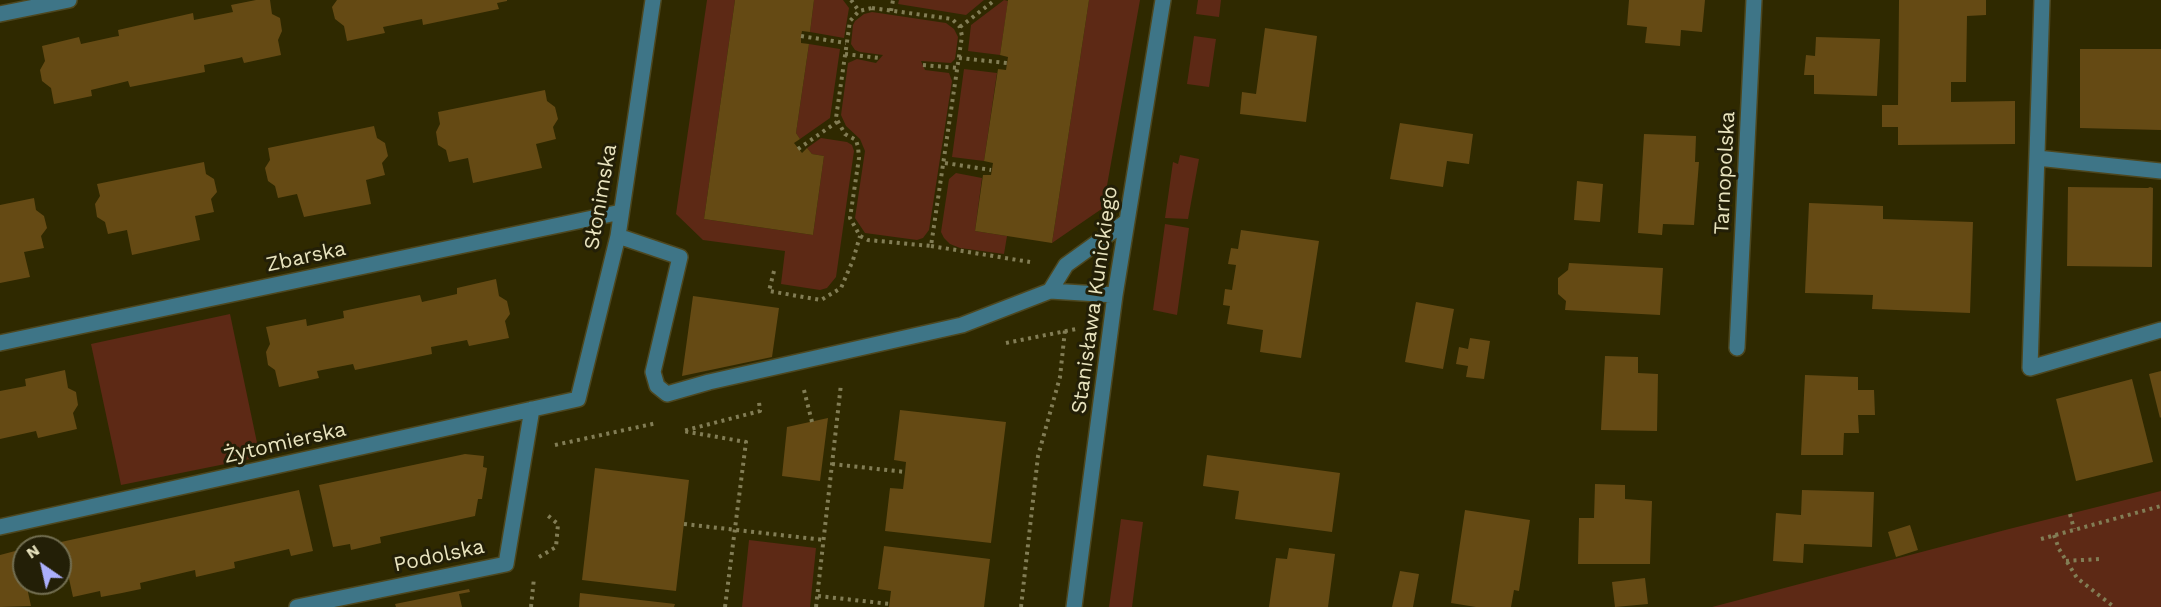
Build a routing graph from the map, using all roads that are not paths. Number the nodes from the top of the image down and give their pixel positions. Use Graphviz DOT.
graph roads {
  1 [pos="69,0"];
  2 [pos="653,0"];
  3 [pos="1163,0"];
  4 [pos="1754,0"];
  5 [pos="2042,0"];
  6 [pos="0,15"];
  7 [pos="2037,158"];
  8 [pos="2161,171"];
  9 [pos="621,212"];
  10 [pos="1127,221"];
  11 [pos="618,236"];
  12 [pos="1050,291"];
  13 [pos="1115,295"];
  14 [pos="2161,330"];
  15 [pos="0,343"];
  16 [pos="1737,348"];
  17 [pos="578,399"];
  18 [pos="532,409"];
  19 [pos="0,528"];
  20 [pos="297,607"];
  21 [pos="1074,607"];
  1 -- 6 [label="street"];
  2 -- 9 [label="street, Słonimska"];
  3 -- 10 [label="street, Stanisława Kunickiego"];
  4 -- 16 [label="street, Tarnopolska"];
  5 -- 7 [label="street"];
  7 -- 8 [label="street"];
  7 -- 14 [label="street"];
  9 -- 11 [label="street, Słonimska"];
  9 -- 15 [label="street, Zbarska"];
  10 -- 12 [label="street"];
  10 -- 13 [label="street, Stanisława Kunickiego"];
  11 -- 12 [label="street"];
  11 -- 17 [label="street, Słonimska"];
  12 -- 13 [label="street"];
  13 -- 21 [label="street, Stanisława Kunickiego"];
  17 -- 18 [label="street, Żytomierska"];
  18 -- 19 [label="street, Żytomierska"];
  18 -- 20 [label="street, Podolska"];
}
